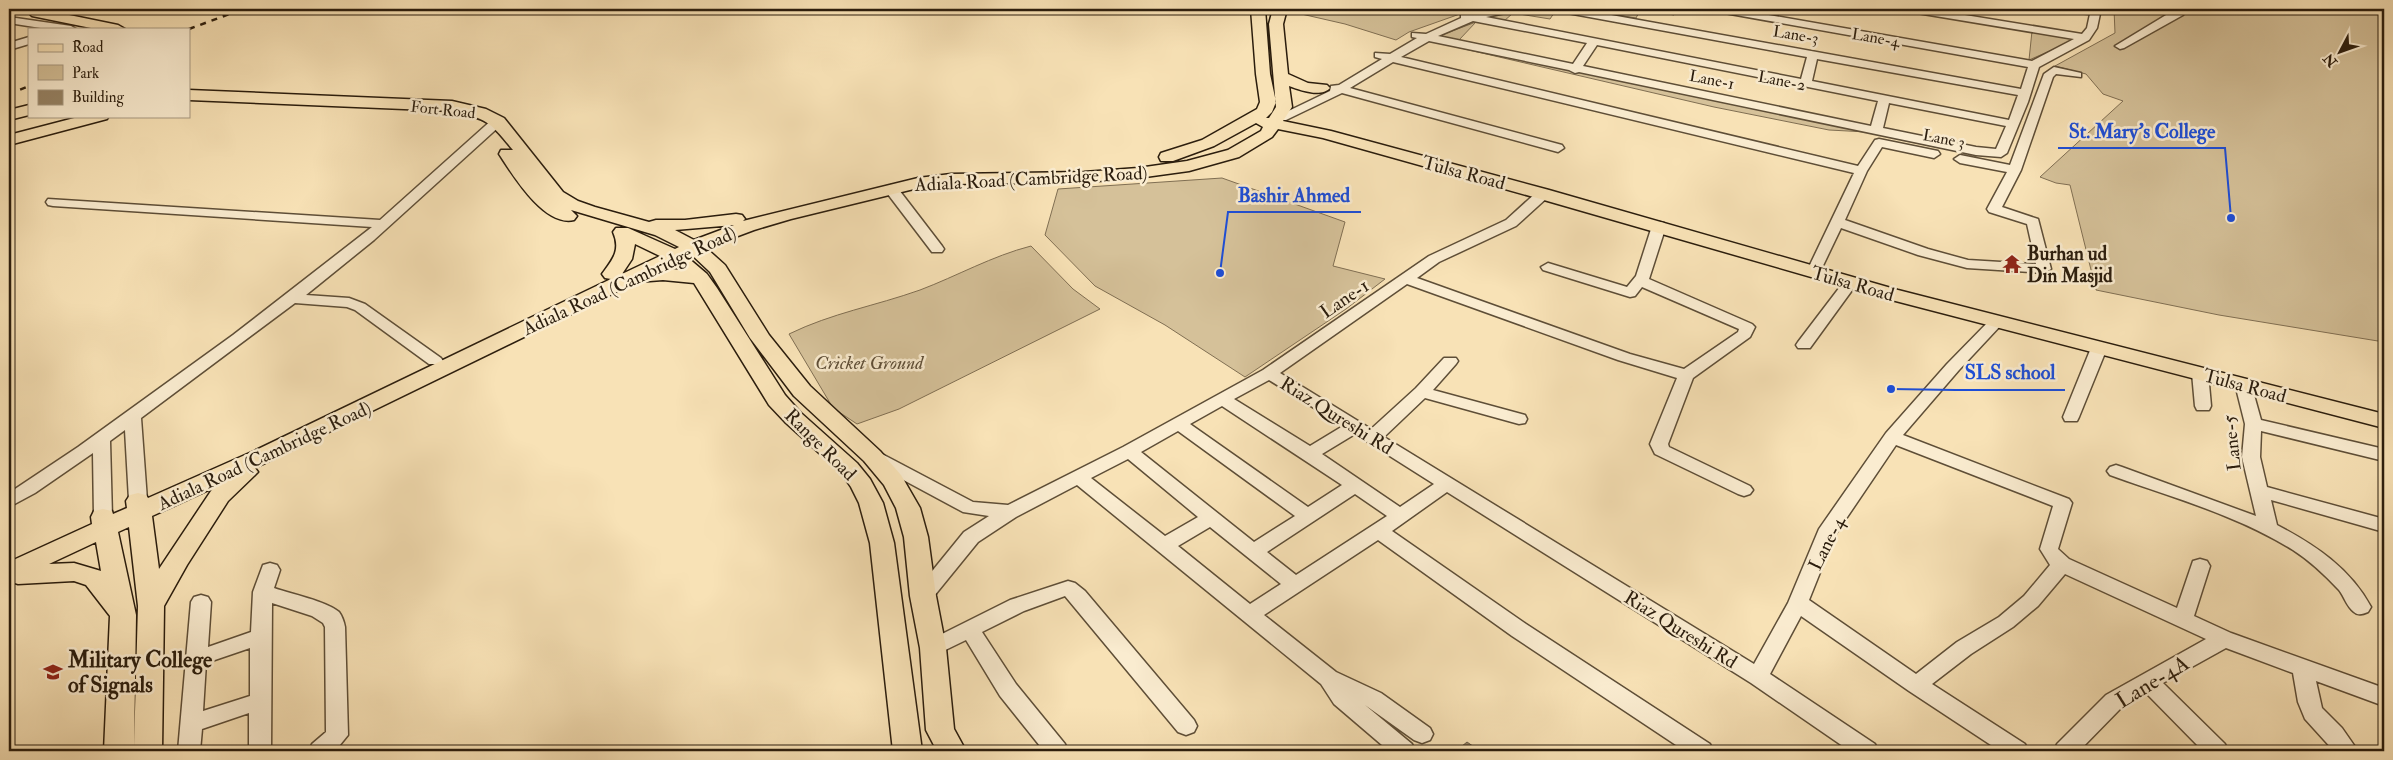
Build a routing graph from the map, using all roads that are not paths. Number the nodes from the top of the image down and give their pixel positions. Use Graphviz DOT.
graph roads {
  1 [pos="32,9"];
  2 [pos="1258,9"];
  3 [pos="1280,9"];
  4 [pos="1488,9"];
  5 [pos="1511,9"];
  6 [pos="1562,9"];
  7 [pos="1719,9"];
  8 [pos="1911,9"];
  9 [pos="2066,9"];
  10 [pos="2181,9"];
  11 [pos="2091,10"];
  12 [pos="1469,17"];
  13 [pos="9,20"];
  14 [pos="63,28"];
  15 [pos="113,28"];
  16 [pos="1421,36"];
  17 [pos="2085,38"];
  18 [pos="28,40"];
  19 [pos="1593,43"];
  20 [pos="2120,46"];
  21 [pos="9,48"];
  22 [pos="1813,54"];
  23 [pos="1385,56"];
  24 [pos="2034,65"];
  25 [pos="1575,70"];
  26 [pos="2077,75"];
  27 [pos="1280,76"];
  28 [pos="190,82"];
  29 [pos="1805,84"];
  30 [pos="1325,87"];
  31 [pos="1341,89"];
  32 [pos="2025,93"];
  33 [pos="219,97"];
  34 [pos="1884,100"];
  35 [pos="190,104"];
  36 [pos="28,110"];
  37 [pos="9,115"];
  38 [pos="1272,116"];
  39 [pos="94,118"];
  40 [pos="107,118"];
  41 [pos="2012,124"];
  42 [pos="493,125"];
  43 [pos="65,126"];
  44 [pos="1876,130"];
  45 [pos="1325,134"];
  46 [pos="1260,139"];
  47 [pos="9,140"];
  48 [pos="1558,148"];
  49 [pos="2015,170"];
  50 [pos="1861,171"];
  51 [pos="892,189"];
  52 [pos="1543,194"];
  53 [pos="53,202"];
  54 [pos="1837,222"];
  55 [pos="382,224"];
  56 [pos="735,224"];
  57 [pos="1659,226"];
  58 [pos="629,228"];
  59 [pos="678,248"];
  60 [pos="937,249"];
  61 [pos="1548,267"];
  62 [pos="1814,271"];
  63 [pos="709,273"];
  64 [pos="616,278"];
  65 [pos="1408,279"];
  66 [pos="1640,281"];
  67 [pos="1851,282"];
  68 [pos="292,298"];
  69 [pos="1998,321"];
  70 [pos="1804,345"];
  71 [pos="2099,348"];
  72 [pos="435,361"];
  73 [pos="1450,361"];
  74 [pos="1269,373"];
  75 [pos="2200,373"];
  76 [pos="1686,375"];
  77 [pos="2243,384"];
  78 [pos="1422,392"];
  79 [pos="1222,399"];
  80 [pos="2203,406"];
  81 [pos="132,415"];
  82 [pos="2071,416"];
  83 [pos="1519,418"];
  84 [pos="2384,421"];
  85 [pos="1179,424"];
  86 [pos="2253,424"];
  87 [pos="1354,427"];
  88 [pos="1373,437"];
  89 [pos="1892,437"];
  90 [pos="101,440"];
  91 [pos="1129,451"];
  92 [pos="1310,454"];
  93 [pos="2384,455"];
  94 [pos="262,456"];
  95 [pos="872,456"];
  96 [pos="2116,470"];
  97 [pos="1079,477"];
  98 [pos="1446,484"];
  99 [pos="1355,485"];
  100 [pos="1744,490"];
  101 [pos="2259,491"];
  102 [pos="9,501"];
  103 [pos="140,507"];
  104 [pos="1010,512"];
  105 [pos="1308,516"];
  106 [pos="1400,516"];
  107 [pos="1212,517"];
  108 [pos="104,523"];
  109 [pos="2384,525"];
  110 [pos="2268,527"];
  111 [pos="1378,531"];
  112 [pos="1163,546"];
  113 [pos="1254,551"];
  114 [pos="9,558"];
  115 [pos="2062,564"];
  116 [pos="2200,566"];
  117 [pos="270,570"];
  118 [pos="9,574"];
  119 [pos="1296,584"];
  120 [pos="263,592"];
  121 [pos="922,596"];
  122 [pos="201,602"];
  123 [pos="1798,603"];
  124 [pos="151,606"];
  125 [pos="2361,607"];
  126 [pos="1250,614"];
  127 [pos="123,615"];
  128 [pos="2184,620"];
  129 [pos="970,630"];
  130 [pos="260,637"];
  131 [pos="2224,639"];
  132 [pos="933,648"];
  133 [pos="198,658"];
  134 [pos="2302,669"];
  135 [pos="1758,677"];
  136 [pos="1329,678"];
  137 [pos="2148,682"];
  138 [pos="1916,685"];
  139 [pos="2384,697"];
  140 [pos="260,701"];
  141 [pos="192,723"];
  142 [pos="1186,726"];
  143 [pos="1422,734"];
  144 [pos="120,751"];
  145 [pos="148,751"];
  146 [pos="189,751"];
  147 [pos="260,751"];
  148 [pos="320,751"];
  149 [pos="908,751"];
  150 [pos="952,751"];
  151 [pos="1056,751"];
  152 [pos="1404,751"];
  153 [pos="1702,751"];
  154 [pos="1867,751"];
  155 [pos="2017,751"];
  156 [pos="2065,751"];
  157 [pos="2218,751"];
  158 [pos="2347,751"];
  1 -- 15 [label="main road"];
  2 -- 38 [label="main road"];
  3 -- 27 [label="main road"];
  4 -- 12 [label="street"];
  5 -- 12 [label="street"];
  6 -- 22 [label="street, Lane-3"];
  7 -- 24 [label="street, Lane-4"];
  8 -- 17 [label="street"];
  9 -- 11 [label="street"];
  10 -- 20 [label="street"];
  11 -- 17 [label="street"];
  12 -- 16 [label="street"];
  12 -- 19 [label="street, Lane-2"];
  13 -- 14 [label="street"];
  16 -- 23 [label="street"];
  16 -- 25 [label="street, Lane-1"];
  17 -- 24 [label="street"];
  18 -- 21 [label="street"];
  19 -- 25 [label="street"];
  19 -- 29 [label="street, Lane-2"];
  22 -- 29 [label="street"];
  22 -- 32 [label="street, Lane-3"];
  23 -- 30 [label="street"];
  23 -- 31 [label="street"];
  23 -- 50 [label="street"];
  24 -- 32 [label="street"];
  25 -- 44 [label="street, Lane-1"];
  26 -- 49 [label="street"];
  27 -- 30 [label="main road"];
  27 -- 38 [label="main road"];
  28 -- 33 [label="main road"];
  29 -- 34 [label="street, Lane-2"];
  30 -- 31 [label="street"];
  30 -- 38 [label="street"];
  31 -- 38 [label="street"];
  31 -- 48 [label="street"];
  32 -- 41 [label="street"];
  33 -- 35 [label="main road, Fort Road"];
  33 -- 42 [label="main road, Fort Road"];
  34 -- 41 [label="street, Lane-2"];
  34 -- 44 [label="street"];
  35 -- 42 [label="main road, Fort Road"];
  36 -- 37 [label="main road"];
  38 -- 45 [label="main road, Tulsa Road"];
  38 -- 46 [label="main road, Adiala Road (Cambridge Road)"];
  38 -- 56 [label="main road, Adiala Road (Cambridge Road)"];
  39 -- 43 [label="main road"];
  40 -- 43 [label="main road"];
  41 -- 44 [label="street, Lane-1"];
  42 -- 55 [label="street"];
  42 -- 58 [label="main road, Fort Road"];
  43 -- 47 [label="main road"];
  45 -- 46 [label="main road, Tulsa Road"];
  45 -- 52 [label="main road, Tulsa Road"];
  46 -- 51 [label="main road, Adiala Road (Cambridge Road)"];
  49 -- 50 [label="street, Lane 3"];
  49 -- 54 [label="street"];
  50 -- 54 [label="street, Lane 3"];
  51 -- 56 [label="main road, Adiala Road (Cambridge Road)"];
  51 -- 60 [label="street"];
  52 -- 57 [label="main road, Tulsa Road"];
  52 -- 65 [label="street, Lane-1"];
  53 -- 55 [label="street"];
  54 -- 62 [label="street, Lane 3"];
  55 -- 68 [label="street"];
  56 -- 58 [label="main road"];
  56 -- 59 [label="main road, Adiala Road (Cambridge Road)"];
  56 -- 63 [label="main road"];
  57 -- 62 [label="main road, Tulsa Road"];
  57 -- 66 [label="street"];
  58 -- 59 [label="main road, Fort Road"];
  58 -- 64 [label="main road"];
  59 -- 63 [label="main road, Range Road"];
  59 -- 64 [label="main road, Adiala Road (Cambridge Road)"];
  61 -- 66 [label="street"];
  62 -- 67 [label="main road, Tulsa Road"];
  63 -- 64 [label="main road"];
  63 -- 95 [label="main road"];
  63 -- 149 [label="main road, Range Road"];
  64 -- 72 [label="main road, Adiala Road (Cambridge Road)"];
  64 -- 94 [label="main road, Adiala Road (Cambridge Road)"];
  65 -- 74 [label="street, Lane-1"];
  65 -- 76 [label="street"];
  66 -- 76 [label="street"];
  67 -- 69 [label="main road, Tulsa Road"];
  67 -- 70 [label="street"];
  68 -- 72 [label="street"];
  68 -- 81 [label="street"];
  69 -- 71 [label="main road, Tulsa Road"];
  69 -- 89 [label="street, Lane-4"];
  71 -- 75 [label="main road, Tulsa Road"];
  71 -- 82 [label="street"];
  72 -- 103 [label="main road, Adiala Road (Cambridge Road)"];
  73 -- 78 [label="street"];
  74 -- 79 [label="street, Riaz Qureshi Rd"];
  74 -- 87 [label="street, Riaz Qureshi Rd"];
  75 -- 77 [label="main road, Tulsa Road"];
  75 -- 80 [label="street"];
  76 -- 100 [label="street"];
  77 -- 84 [label="main road, Tulsa Road"];
  77 -- 86 [label="street, Lane-5"];
  78 -- 83 [label="street"];
  78 -- 88 [label="street"];
  79 -- 85 [label="street, Riaz Qureshi Rd"];
  79 -- 92 [label="street"];
  81 -- 90 [label="street"];
  81 -- 103 [label="street"];
  85 -- 91 [label="street, Riaz Qureshi Rd"];
  85 -- 105 [label="street"];
  86 -- 93 [label="street"];
  86 -- 101 [label="street, Lane-5"];
  87 -- 88 [label="street, Riaz Qureshi Rd"];
  87 -- 92 [label="street"];
  88 -- 98 [label="street, Riaz Qureshi Rd"];
  89 -- 115 [label="street"];
  89 -- 123 [label="street, Lane-4"];
  90 -- 102 [label="street"];
  90 -- 108 [label="street"];
  91 -- 97 [label="street, Riaz Qureshi Rd"];
  91 -- 107 [label="street"];
  92 -- 99 [label="street"];
  94 -- 103 [label="main road, Adiala Road (Cambridge Road)"];
  94 -- 124 [label="main road"];
  95 -- 104 [label="street"];
  95 -- 121 [label="main road"];
  96 -- 110 [label="street"];
  97 -- 104 [label="street, Riaz Qureshi Rd"];
  97 -- 112 [label="street"];
  98 -- 106 [label="street"];
  98 -- 135 [label="street, Riaz Qureshi Rd"];
  99 -- 105 [label="street"];
  99 -- 106 [label="street"];
  101 -- 109 [label="street"];
  101 -- 110 [label="street, Lane-5"];
  103 -- 108 [label="main road, Adiala Road (Cambridge Road)"];
  103 -- 124 [label="main road"];
  104 -- 121 [label="street, Riaz Qureshi Rd"];
  105 -- 113 [label="street"];
  106 -- 111 [label="street"];
  107 -- 112 [label="street"];
  107 -- 113 [label="street"];
  108 -- 114 [label="main road, Adiala Road (Cambridge Road)"];
  108 -- 118 [label="main road, Adiala Road (Cambridge Road)"];
  108 -- 127 [label="main road"];
  110 -- 125 [label="street"];
  111 -- 119 [label="street"];
  111 -- 153 [label="street"];
  112 -- 126 [label="street"];
  113 -- 119 [label="street"];
  115 -- 128 [label="street"];
  115 -- 138 [label="street"];
  116 -- 128 [label="street"];
  117 -- 120 [label="street"];
  118 -- 127 [label="main road"];
  119 -- 126 [label="street"];
  120 -- 130 [label="street"];
  120 -- 148 [label="street"];
  121 -- 132 [label="main road"];
  122 -- 133 [label="street"];
  123 -- 135 [label="street, Lane-4"];
  123 -- 138 [label="street"];
  124 -- 145 [label="main road"];
  126 -- 136 [label="street"];
  127 -- 144 [label="main road"];
  128 -- 131 [label="street"];
  129 -- 132 [label="street"];
  129 -- 142 [label="street"];
  129 -- 151 [label="street"];
  130 -- 133 [label="street"];
  130 -- 140 [label="street"];
  131 -- 134 [label="street"];
  131 -- 137 [label="street, Lane-4A"];
  132 -- 150 [label="main road"];
  133 -- 141 [label="street"];
  134 -- 139 [label="street"];
  134 -- 158 [label="street"];
  135 -- 154 [label="street"];
  136 -- 143 [label="street"];
  136 -- 152 [label="street"];
  137 -- 156 [label="street, Lane-4A"];
  137 -- 157 [label="street"];
  138 -- 155 [label="street"];
  140 -- 141 [label="street"];
  140 -- 147 [label="street"];
  141 -- 146 [label="street"];
}
